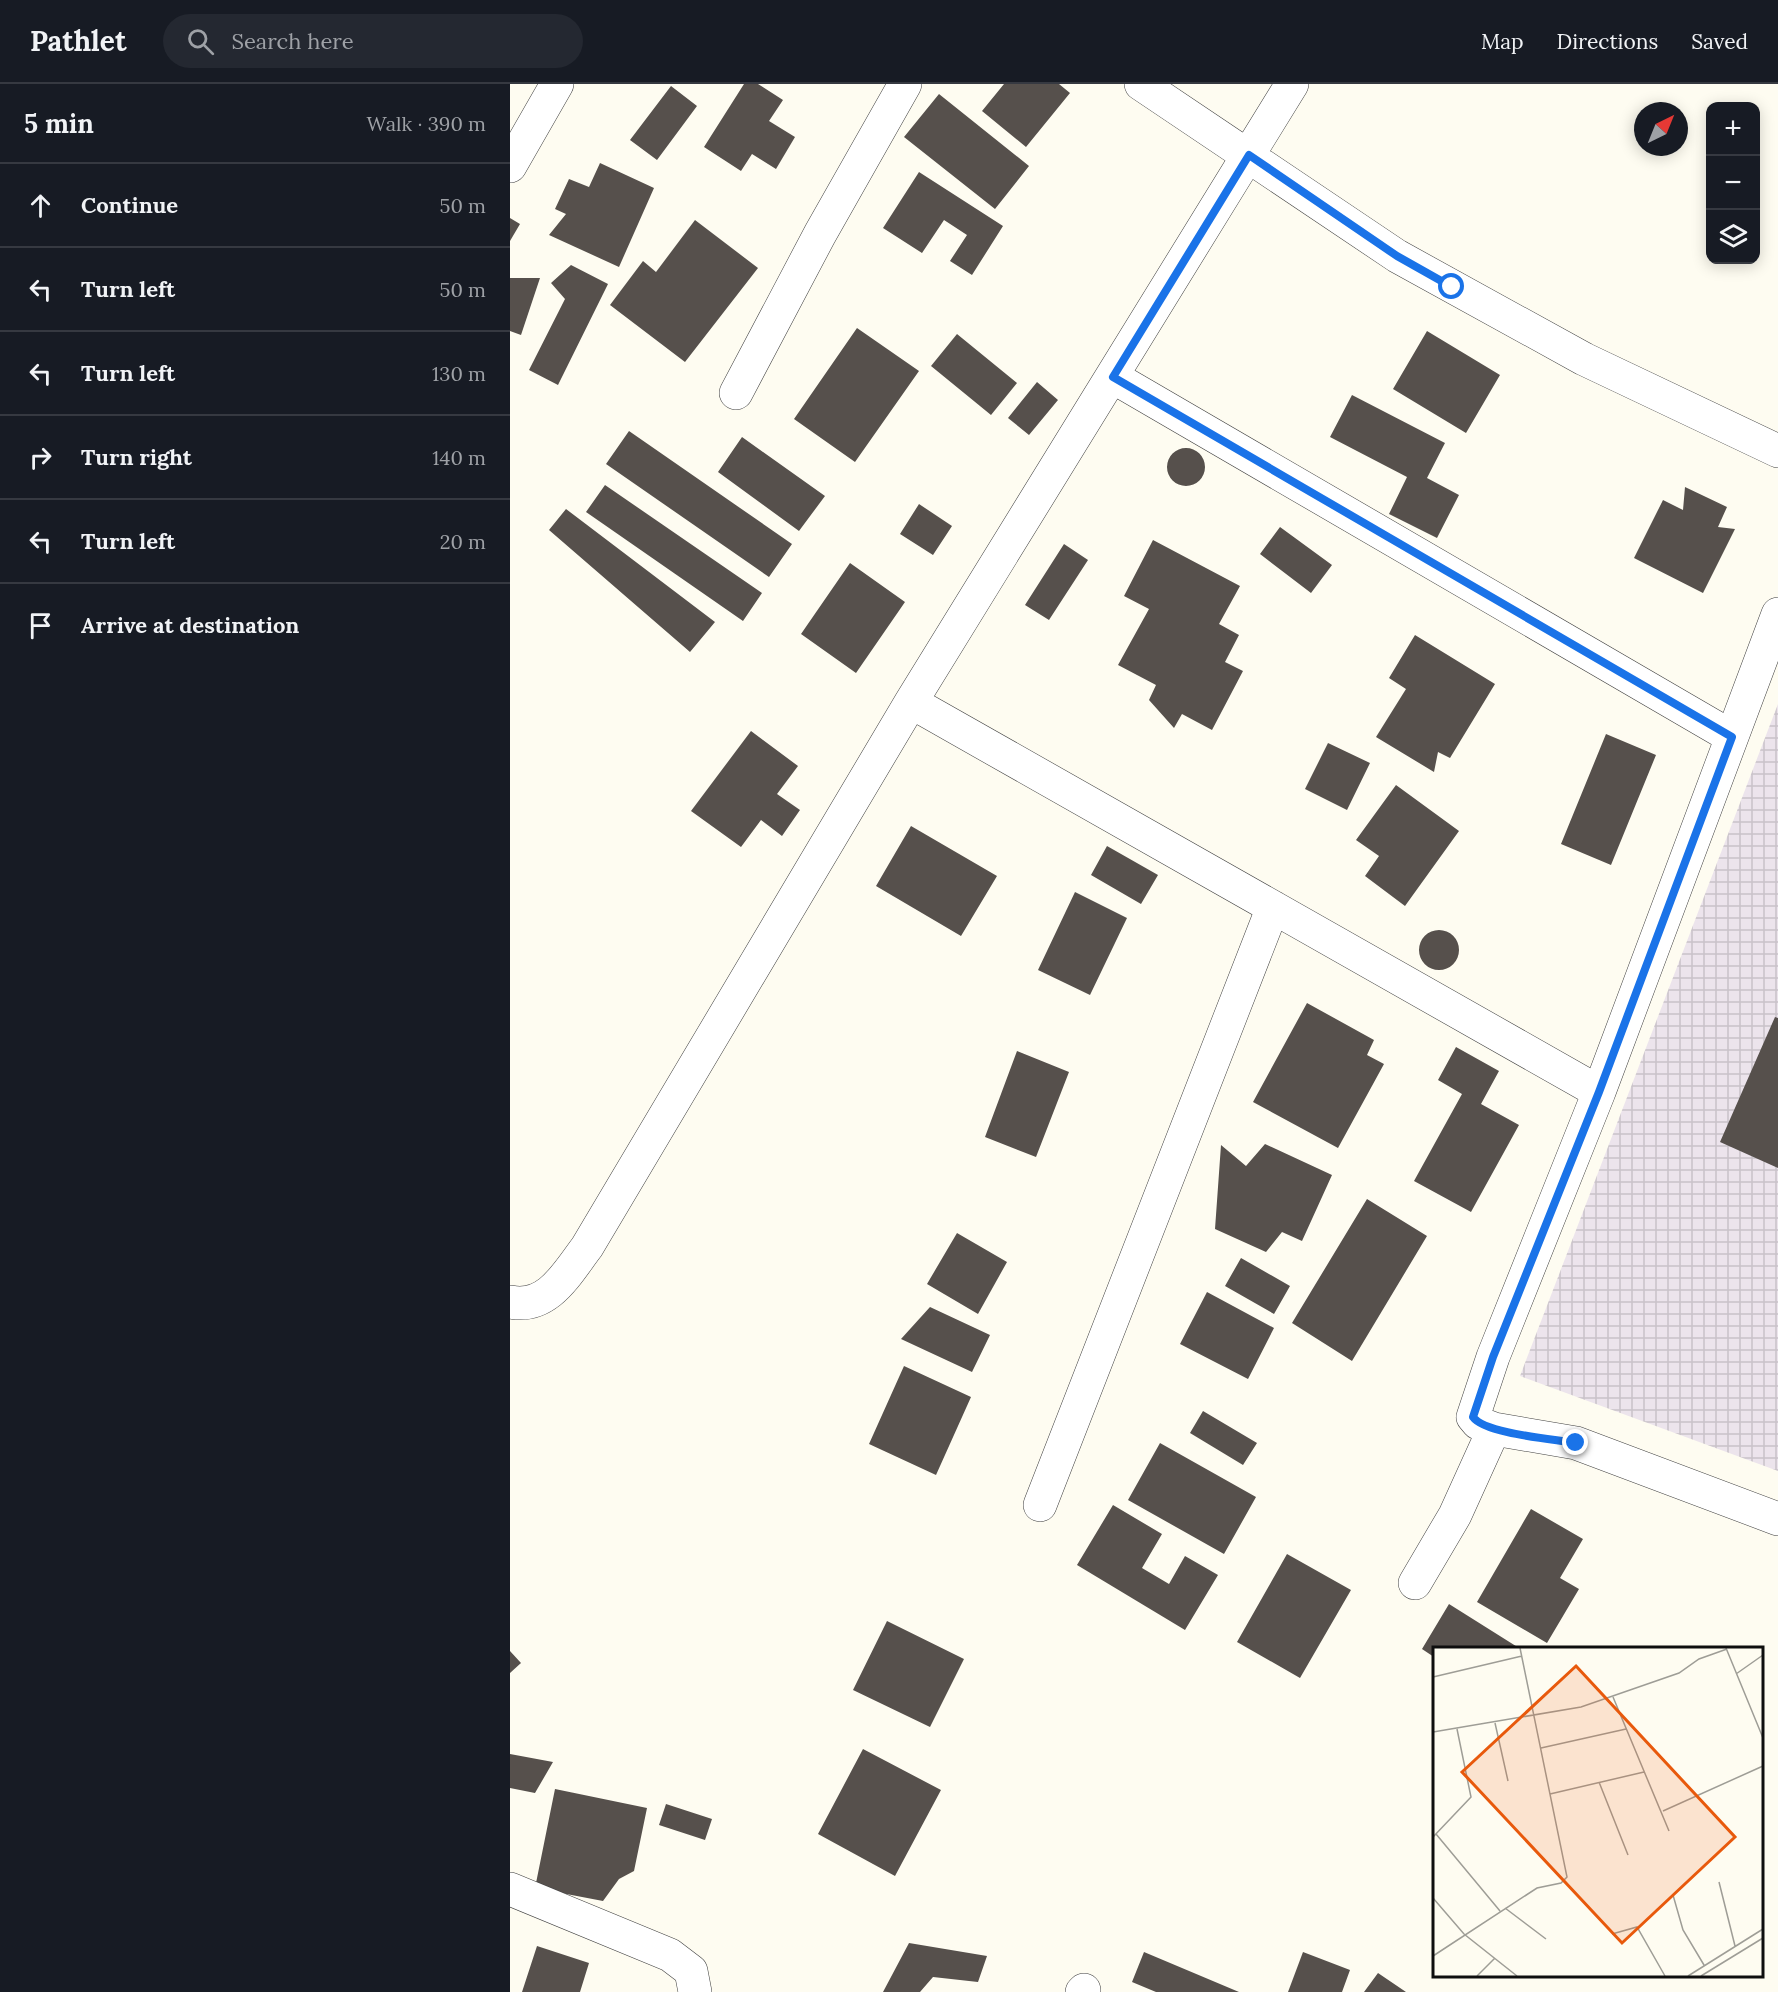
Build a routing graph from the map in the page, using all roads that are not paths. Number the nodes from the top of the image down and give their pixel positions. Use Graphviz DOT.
graph roads {
  1 [pos="557,84"];
  2 [pos="905,84"];
  3 [pos="1142,84"];
  4 [pos="1292,84"];
  5 [pos="1249,155"];
  6 [pos="510,166"];
  7 [pos="1113,377"];
  8 [pos="736,393"];
  9 [pos="1778,452"];
  10 [pos="1778,615"];
  11 [pos="912,702"];
  12 [pos="1732,737"];
  13 [pos="1274,907"];
  14 [pos="1599,1092"];
  15 [pos="510,1302"];
  16 [pos="1494,1429"];
  17 [pos="1040,1505"];
  18 [pos="1778,1519"];
  19 [pos="1415,1582"];
  20 [pos="510,1888"];
  21 [pos="694,1992"];
  1 -- 6 [label="street"];
  2 -- 8 [label="street"];
  3 -- 5 [label="street"];
  4 -- 5 [label="street"];
  5 -- 7 [label="street"];
  5 -- 9 [label="street"];
  7 -- 11 [label="street"];
  7 -- 12 [label="street"];
  10 -- 12 [label="street"];
  11 -- 13 [label="street"];
  11 -- 15 [label="street"];
  12 -- 14 [label="street"];
  13 -- 14 [label="street"];
  13 -- 17 [label="street"];
  14 -- 16 [label="street"];
  16 -- 18 [label="street"];
  16 -- 19 [label="street"];
  20 -- 21 [label="street"];
}
